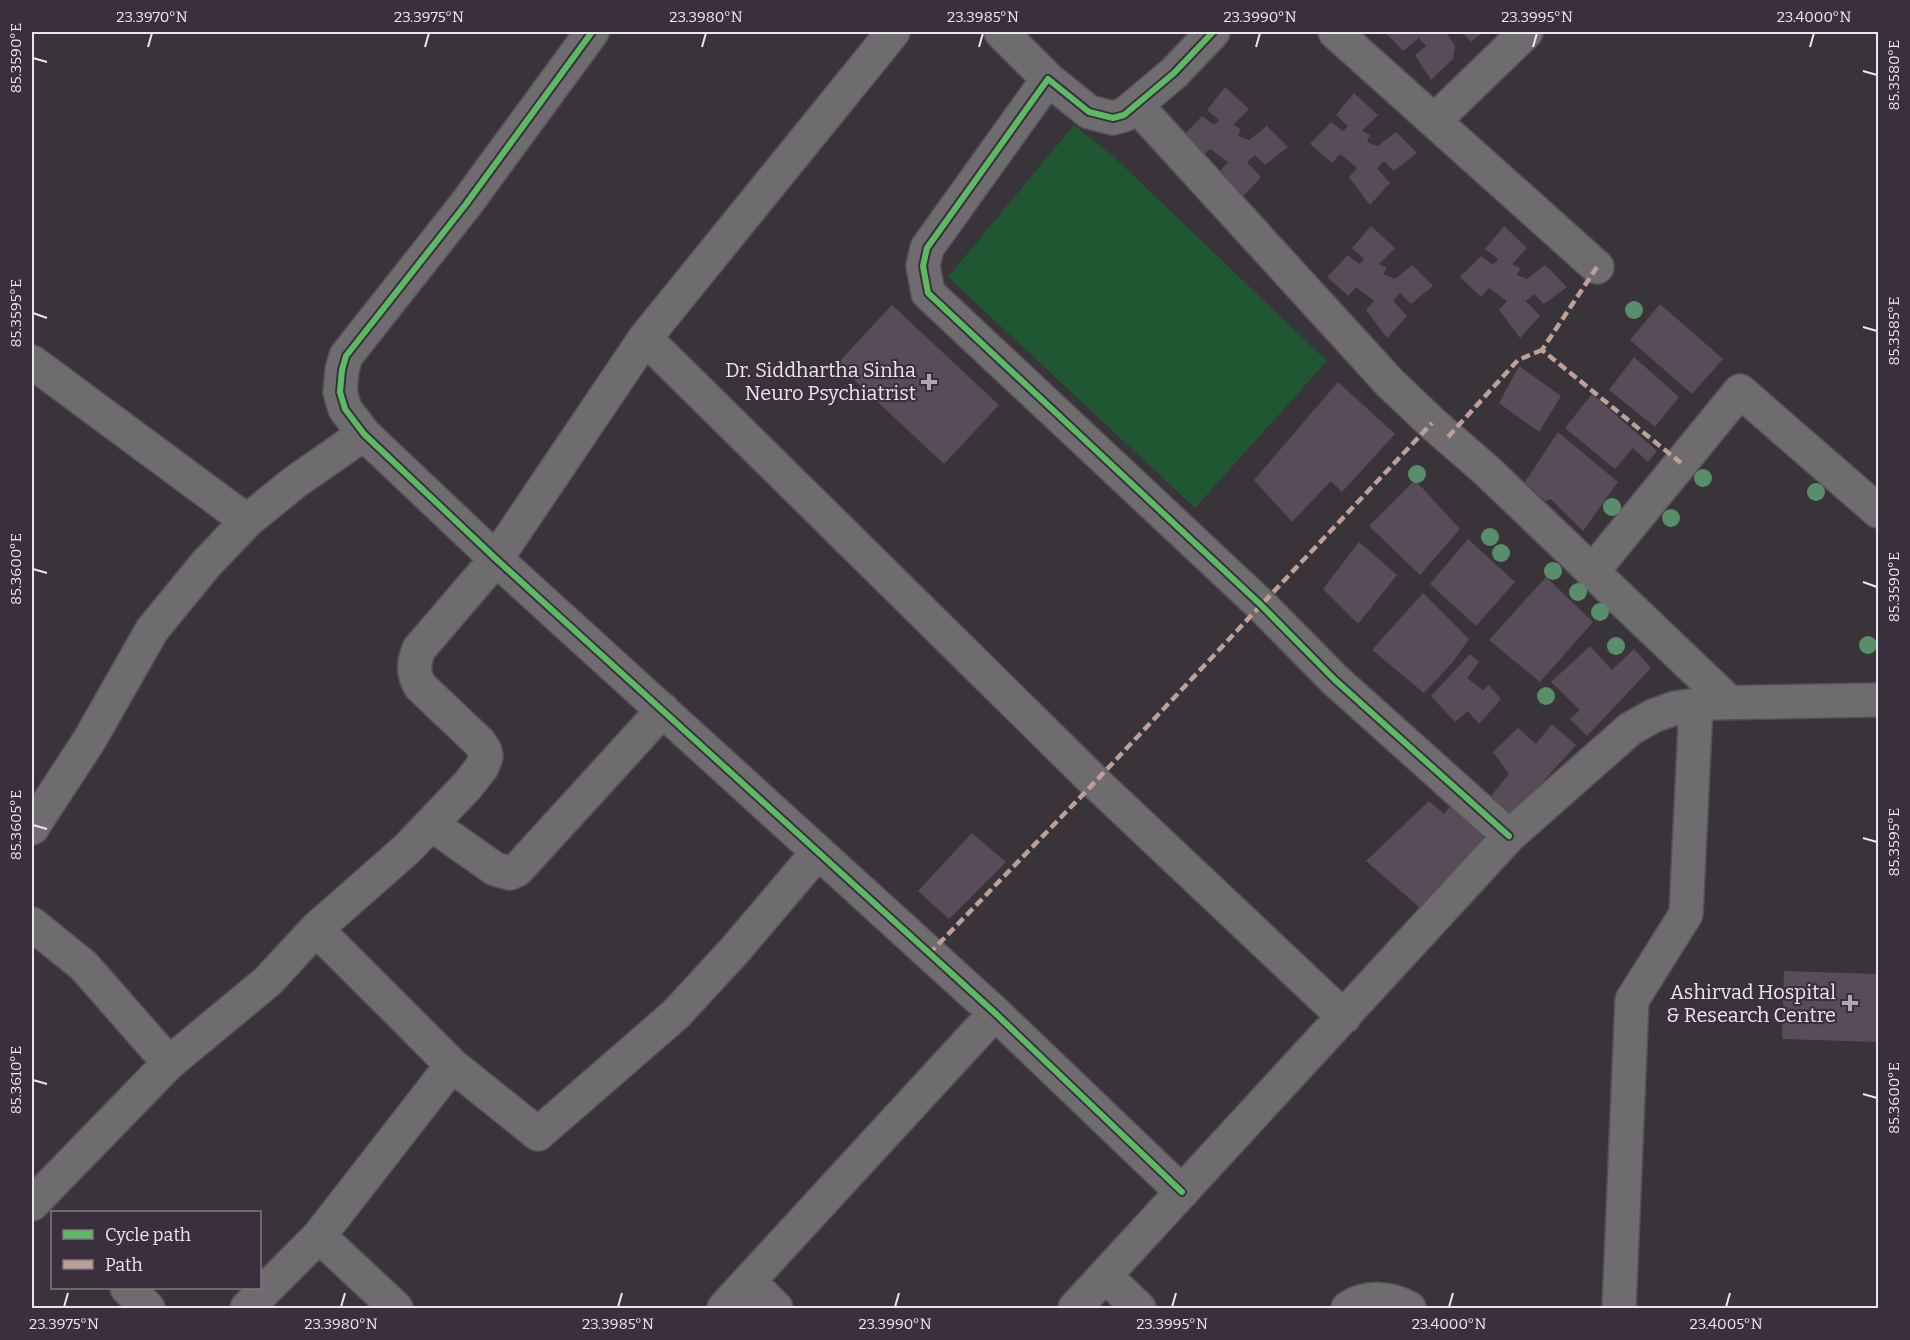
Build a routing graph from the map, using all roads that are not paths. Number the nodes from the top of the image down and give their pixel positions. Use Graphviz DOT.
graph roads {
  1 [pos="592,32"];
  2 [pos="893,32"];
  3 [pos="1001,32"];
  4 [pos="1213,32"];
  5 [pos="1335,32"];
  6 [pos="1526,32"];
  7 [pos="1048,79"];
  8 [pos="1137,106"];
  9 [pos="1434,121"];
  10 [pos="1597,267"];
  11 [pos="645,338"];
  12 [pos="32,362"];
  13 [pos="364,434"];
  14 [pos="1878,511"];
  15 [pos="247,521"];
  16 [pos="496,559"];
  17 [pos="1592,572"];
  18 [pos="1878,700"];
  19 [pos="1729,702"];
  20 [pos="1696,705"];
  21 [pos="663,710"];
  22 [pos="431,824"];
  23 [pos="32,828"];
  24 [pos="1509,836"];
  25 [pos="818,852"];
  26 [pos="32,924"];
  27 [pos="316,929"];
  28 [pos="994,1013"];
  29 [pos="1344,1017"];
  30 [pos="170,1063"];
  31 [pos="452,1065"];
  32 [pos="1182,1192"];
  33 [pos="42,1204"];
  34 [pos="319,1236"];
  35 [pos="1105,1276"];
  36 [pos="749,1281"];
  37 [pos="129,1289"];
  38 [pos="148,1308"];
  39 [pos="247,1308"];
  40 [pos="396,1308"];
  41 [pos="724,1308"];
  42 [pos="777,1308"];
  43 [pos="1075,1308"];
  44 [pos="1139,1308"];
  45 [pos="1348,1308"];
  46 [pos="1409,1308"];
  47 [pos="1619,1308"];
  1 -- 13 [label="street"];
  2 -- 11 [label="street"];
  3 -- 7 [label="street"];
  4 -- 8 [label="street"];
  5 -- 9 [label="street"];
  6 -- 9 [label="street"];
  7 -- 8 [label="street"];
  7 -- 24 [label="street"];
  8 -- 17 [label="street"];
  9 -- 10 [label="street"];
  11 -- 16 [label="street"];
  11 -- 29 [label="street"];
  12 -- 15 [label="street"];
  13 -- 15 [label="street"];
  13 -- 16 [label="street"];
  14 -- 17 [label="street"];
  15 -- 23 [label="street"];
  16 -- 21 [label="street"];
  16 -- 22 [label="street"];
  17 -- 19 [label="street"];
  18 -- 19 [label="street"];
  19 -- 20 [label="street"];
  20 -- 24 [label="street"];
  20 -- 47 [label="street"];
  21 -- 22 [label="street"];
  21 -- 25 [label="street"];
  22 -- 27 [label="street"];
  24 -- 29 [label="street"];
  25 -- 28 [label="street"];
  25 -- 31 [label="street"];
  26 -- 30 [label="street"];
  27 -- 30 [label="street"];
  27 -- 31 [label="street"];
  28 -- 32 [label="street"];
  28 -- 36 [label="street"];
  29 -- 32 [label="street"];
  30 -- 33 [label="street"];
  31 -- 34 [label="street"];
  32 -- 35 [label="street"];
  34 -- 39 [label="street"];
  34 -- 40 [label="street"];
  35 -- 43 [label="street"];
  35 -- 44 [label="street"];
  36 -- 41 [label="street"];
  36 -- 42 [label="street"];
  37 -- 38 [label="street"];
  45 -- 46 [label="street"];
}
